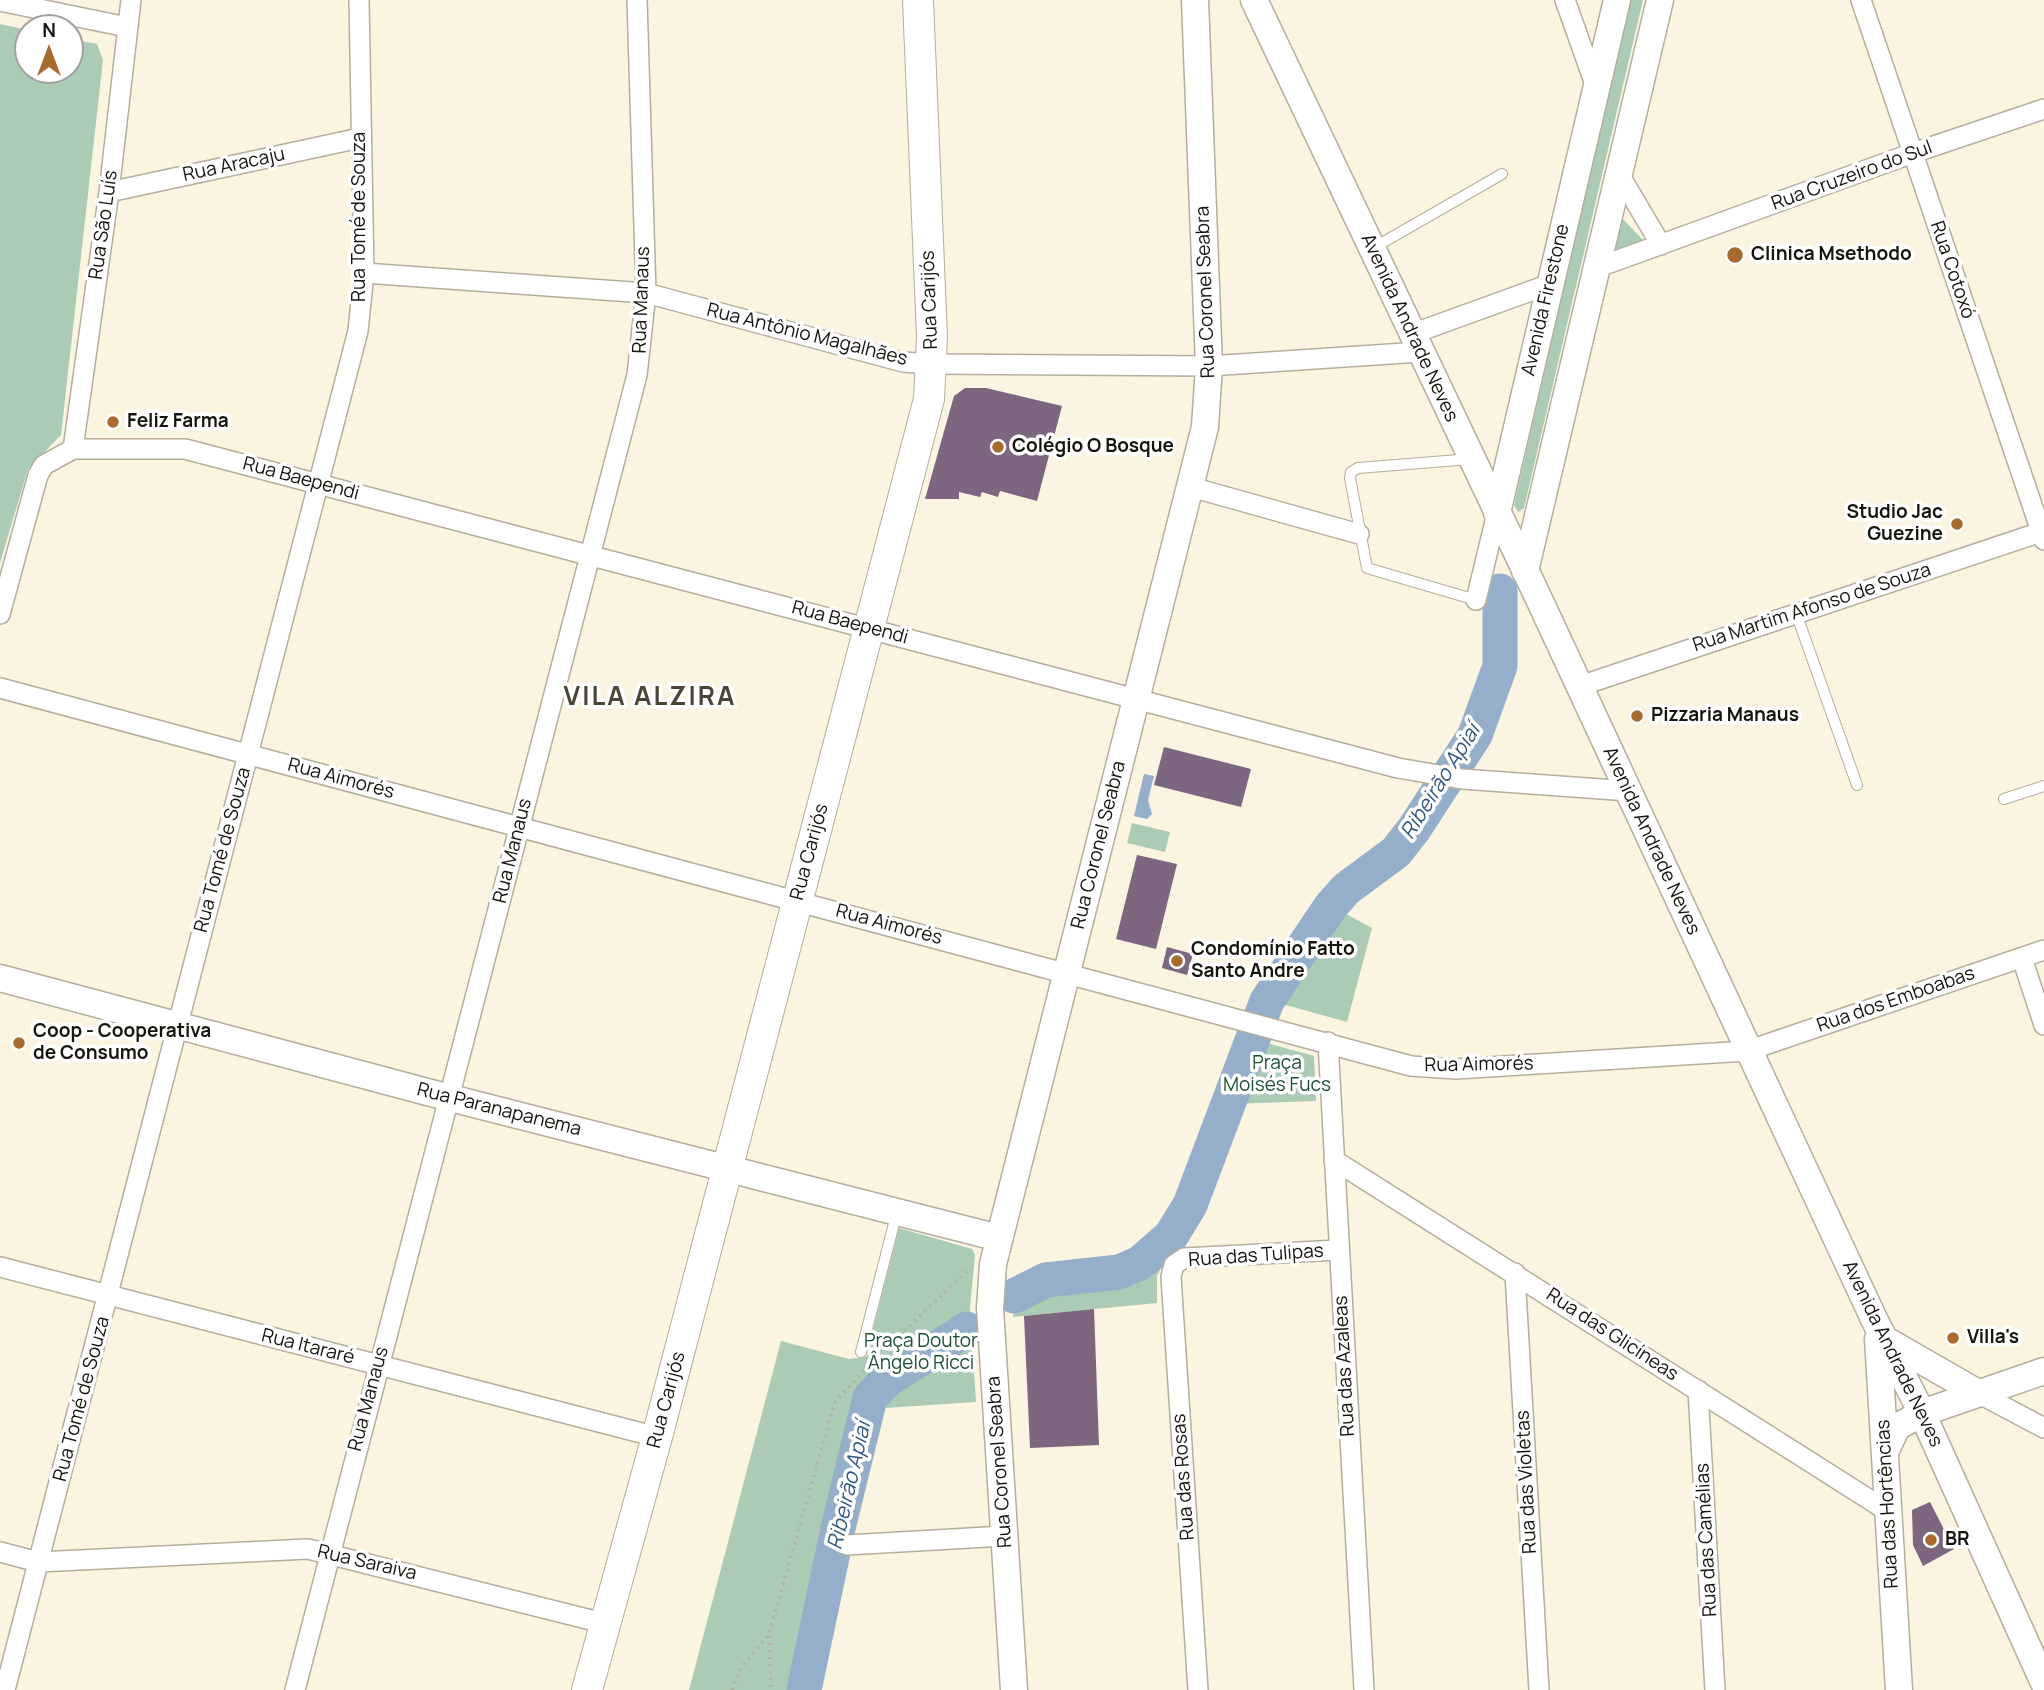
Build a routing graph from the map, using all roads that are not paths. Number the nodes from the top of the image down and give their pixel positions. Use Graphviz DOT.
graph roads {
  1 [pos="131,0"];
  2 [pos="359,0"];
  3 [pos="637,0"];
  4 [pos="918,0"];
  5 [pos="1254,0"];
  6 [pos="1564,0"];
  7 [pos="1617,0"];
  8 [pos="1660,0"];
  9 [pos="1861,0"];
  10 [pos="0,1"];
  11 [pos="1197,4"];
  12 [pos="127,27"];
  13 [pos="1596,87"];
  14 [pos="2044,109"];
  15 [pos="360,138"];
  16 [pos="1913,153"];
  17 [pos="1502,174"];
  18 [pos="1619,174"];
  19 [pos="109,192"];
  20 [pos="1661,245"];
  21 [pos="1371,249"];
  22 [pos="1596,268"];
  23 [pos="364,274"];
  24 [pos="1550,285"];
  25 [pos="646,293"];
  26 [pos="1416,343"];
  27 [pos="932,364"];
  28 [pos="1209,366"];
  29 [pos="73,449"];
  30 [pos="1471,459"];
  31 [pos="318,484"];
  32 [pos="1191,487"];
  33 [pos="1497,513"];
  34 [pos="1359,534"];
  35 [pos="2043,534"];
  36 [pos="590,556"];
  37 [pos="1525,571"];
  38 [pos="1476,600"];
  39 [pos="1796,613"];
  40 [pos="0,614"];
  41 [pos="869,628"];
  42 [pos="1580,686"];
  43 [pos="0,688"];
  44 [pos="1137,698"];
  45 [pos="248,754"];
  46 [pos="1857,785"];
  47 [pos="2044,786"];
  48 [pos="1629,791"];
  49 [pos="2004,800"];
  50 [pos="519,826"];
  51 [pos="797,900"];
  52 [pos="2044,950"];
  53 [pos="2022,958"];
  54 [pos="1067,972"];
  55 [pos="0,978"];
  56 [pos="2044,1025"];
  57 [pos="177,1027"];
  58 [pos="1328,1042"];
  59 [pos="1747,1051"];
  60 [pos="450,1098"];
  61 [pos="1334,1160"];
  62 [pos="728,1167"];
  63 [pos="897,1211"];
  64 [pos="999,1238"];
  65 [pos="1338,1250"];
  66 [pos="1174,1265"];
  67 [pos="0,1267"];
  68 [pos="1515,1273"];
  69 [pos="110,1296"];
  70 [pos="1879,1329"];
  71 [pos="861,1352"];
  72 [pos="378,1365"];
  73 [pos="2044,1371"];
  74 [pos="1698,1390"];
  75 [pos="1978,1393"];
  76 [pos="1922,1413"];
  77 [pos="2044,1428"];
  78 [pos="657,1437"];
  79 [pos="1885,1452"];
  80 [pos="1889,1512"];
  81 [pos="1004,1536"];
  82 [pos="847,1545"];
  83 [pos="0,1552"];
  84 [pos="329,1552"];
  85 [pos="38,1562"];
  86 [pos="607,1624"];
  87 [pos="2044,1683"];
  88 [pos="5,1690"];
  89 [pos="295,1690"];
  90 [pos="587,1690"];
  91 [pos="1014,1690"];
  92 [pos="1198,1690"];
  93 [pos="1364,1690"];
  94 [pos="1538,1690"];
  95 [pos="1715,1690"];
  96 [pos="1899,1690"];
  1 -- 12 [label="street, Rua São Luís"];
  2 -- 15 [label="street, Rua Tomé de Souza"];
  3 -- 25 [label="street, Rua Manaus"];
  4 -- 27 [label="main road, Rua Carijós"];
  5 -- 21 [label="main road, Avenida Andrade Neves"];
  6 -- 13 [label="street"];
  7 -- 13 [label="main road, Avenida Firestone"];
  8 -- 18 [label="main road"];
  9 -- 16 [label="street, Rua Cotoxó"];
  10 -- 12 [label="street"];
  11 -- 28 [label="main road, Rua Coronel Seabra"];
  12 -- 19 [label="street, Rua São Luís"];
  13 -- 24 [label="main road, Avenida Firestone"];
  14 -- 16 [label="street, Rua Cruzeiro do Sul"];
  15 -- 19 [label="street, Rua Aracaju"];
  15 -- 23 [label="street, Rua Tomé de Souza"];
  16 -- 20 [label="street, Rua Cruzeiro do Sul"];
  16 -- 35 [label="street, Rua Cotoxó"];
  17 -- 21 [label="lane"];
  18 -- 20 [label="street"];
  18 -- 22 [label="main road"];
  19 -- 29 [label="street, Rua São Luís"];
  20 -- 22 [label="street, Rua Cruzeiro do Sul"];
  21 -- 26 [label="main road, Avenida Andrade Neves"];
  22 -- 37 [label="main road"];
  23 -- 25 [label="street, Rua Antônio Magalhães"];
  23 -- 31 [label="street, Rua Tomé de Souza"];
  24 -- 26 [label="street"];
  24 -- 33 [label="main road, Avenida Firestone"];
  25 -- 27 [label="street, Rua Antônio Magalhães"];
  25 -- 36 [label="street, Rua Manaus"];
  26 -- 28 [label="street, Rua Antônio Magalhães"];
  26 -- 30 [label="main road, Avenida Andrade Neves"];
  27 -- 28 [label="street, Rua Antônio Magalhães"];
  27 -- 41 [label="main road, Rua Carijós"];
  28 -- 32 [label="main road, Rua Coronel Seabra"];
  29 -- 31 [label="street, Rua Baependi"];
  29 -- 40 [label="street"];
  30 -- 33 [label="main road, Avenida Andrade Neves"];
  30 -- 34 [label="lane"];
  31 -- 36 [label="street, Rua Baependi"];
  31 -- 45 [label="street, Rua Tomé de Souza"];
  32 -- 34 [label="street"];
  32 -- 44 [label="main road, Rua Coronel Seabra"];
  33 -- 37 [label="main road, Avenida Andrade Neves"];
  33 -- 38 [label="street, Avenida Firestone"];
  34 -- 38 [label="lane"];
  35 -- 39 [label="street, Rua Martim Afonso de Souza"];
  36 -- 41 [label="street, Rua Baependi"];
  36 -- 50 [label="street, Rua Manaus"];
  37 -- 42 [label="main road, Avenida Andrade Neves"];
  39 -- 42 [label="street, Rua Martim Afonso de Souza"];
  39 -- 46 [label="lane"];
  41 -- 44 [label="street, Rua Baependi"];
  41 -- 51 [label="main road, Rua Carijós"];
  42 -- 48 [label="main road, Avenida Andrade Neves"];
  43 -- 45 [label="street, Rua Aimorés"];
  44 -- 48 [label="street, Rua Baependi"];
  44 -- 54 [label="main road, Rua Coronel Seabra"];
  45 -- 50 [label="street, Rua Aimorés"];
  45 -- 57 [label="street, Rua Tomé de Souza"];
  47 -- 49 [label="lane"];
  48 -- 59 [label="main road, Avenida Andrade Neves"];
  50 -- 51 [label="street, Rua Aimorés"];
  50 -- 60 [label="street, Rua Manaus"];
  51 -- 54 [label="street, Rua Aimorés"];
  51 -- 62 [label="main road, Rua Carijós"];
  52 -- 53 [label="street, Rua dos Emboabas"];
  53 -- 56 [label="street"];
  53 -- 59 [label="street, Rua dos Emboabas"];
  54 -- 58 [label="street, Rua Aimorés"];
  54 -- 64 [label="main road, Rua Coronel Seabra"];
  55 -- 57 [label="main road, Rua Paranapanema"];
  57 -- 60 [label="main road, Rua Paranapanema"];
  57 -- 69 [label="street, Rua Tomé de Souza"];
  58 -- 59 [label="street, Rua Aimorés"];
  58 -- 61 [label="street, Rua das Azaleas"];
  59 -- 70 [label="main road, Avenida Andrade Neves"];
  60 -- 62 [label="main road, Rua Paranapanema"];
  60 -- 72 [label="street, Rua Manaus"];
  61 -- 65 [label="street, Rua das Azaleas"];
  61 -- 68 [label="street, Rua das Glicíneas"];
  62 -- 63 [label="main road, Rua Paranapanema"];
  62 -- 78 [label="main road, Rua Carijós"];
  63 -- 64 [label="main road, Rua Paranapanema"];
  63 -- 71 [label="lane"];
  64 -- 81 [label="main road, Rua Coronel Seabra"];
  65 -- 66 [label="street, Rua das Tulipas"];
  65 -- 93 [label="street, Rua das Azaleas"];
  66 -- 92 [label="street, Rua das Rosas"];
  67 -- 69 [label="street, Rua Itararé"];
  68 -- 74 [label="street, Rua das Glicíneas"];
  68 -- 94 [label="street, Rua das Violetas"];
  69 -- 72 [label="street, Rua Itararé"];
  69 -- 85 [label="street, Rua Tomé de Souza"];
  70 -- 75 [label="main road"];
  70 -- 76 [label="main road, Avenida Andrade Neves"];
  70 -- 79 [label="main road, Rua das Hortências"];
  72 -- 78 [label="street, Rua Itararé"];
  72 -- 84 [label="street, Rua Manaus"];
  73 -- 75 [label="main road"];
  74 -- 80 [label="street, Rua das Glicíneas"];
  74 -- 95 [label="street, Rua das Camélias"];
  75 -- 76 [label="main road"];
  75 -- 77 [label="street"];
  76 -- 79 [label="main road"];
  76 -- 87 [label="main road, Avenida Andrade Neves"];
  78 -- 86 [label="main road, Rua Carijós"];
  79 -- 80 [label="main road, Rua das Hortências"];
  80 -- 96 [label="main road, Rua das Hortências"];
  81 -- 82 [label="street"];
  81 -- 91 [label="main road, Rua Coronel Seabra"];
  83 -- 85 [label="street, Rua Saraiva"];
  84 -- 85 [label="street, Rua Saraiva"];
  84 -- 86 [label="street, Rua Saraiva"];
  84 -- 89 [label="street, Rua Manaus"];
  85 -- 88 [label="street, Rua Tomé de Souza"];
  86 -- 90 [label="main road, Rua Carijós"];
}
